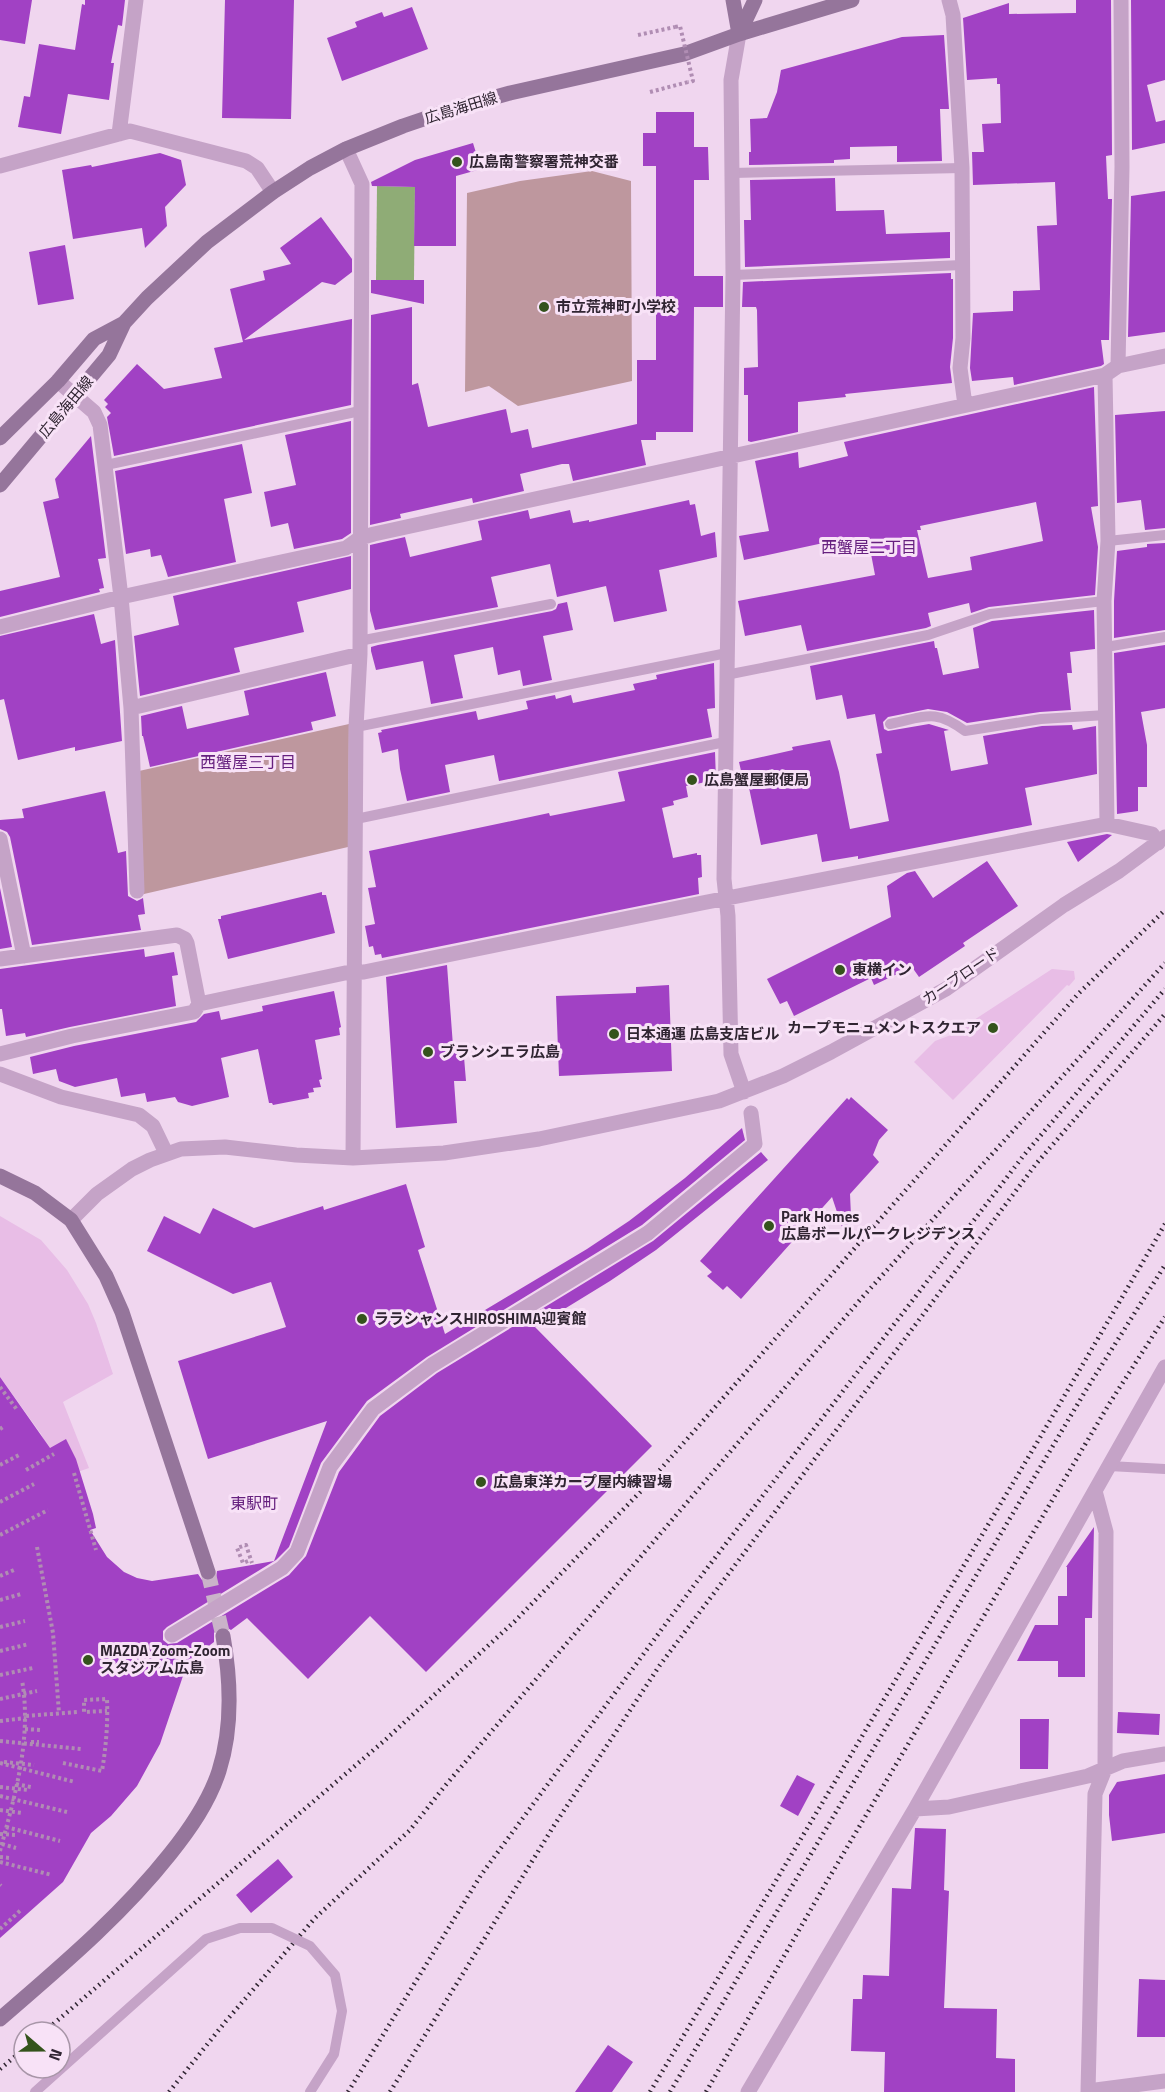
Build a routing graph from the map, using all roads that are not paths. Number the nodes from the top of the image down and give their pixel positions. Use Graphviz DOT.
graph roads {
  1 [pos="136,0"];
  2 [pos="734,0"];
  3 [pos="755,0"];
  4 [pos="852,0"];
  5 [pos="949,0"];
  6 [pos="1121,0"];
  7 [pos="739,34"];
  8 [pos="119,134"];
  9 [pos="346,149"];
  10 [pos="0,166"];
  11 [pos="962,168"];
  12 [pos="733,173"];
  13 [pos="273,192"];
  14 [pos="962,265"];
  15 [pos="732,275"];
  16 [pos="124,323"];
  17 [pos="1165,356"];
  18 [pos="1118,366"];
  19 [pos="1105,375"];
  20 [pos="58,381"];
  21 [pos="75,396"];
  22 [pos="966,405"];
  23 [pos="360,411"];
  24 [pos="0,438"];
  25 [pos="730,457"];
  26 [pos="106,465"];
  27 [pos="0,485"];
  28 [pos="1165,536"];
  29 [pos="360,538"];
  30 [pos="1108,541"];
  31 [pos="121,597"];
  32 [pos="1104,601"];
  33 [pos="551,604"];
  34 [pos="0,627"];
  35 [pos="1165,637"];
  36 [pos="1106,647"];
  37 [pos="360,648"];
  38 [pos="727,653"];
  39 [pos="726,675"];
  40 [pos="131,708"];
  41 [pos="1106,715"];
  42 [pos="890,724"];
  43 [pos="356,727"];
  44 [pos="725,742"];
  45 [pos="356,819"];
  46 [pos="1107,824"];
  47 [pos="0,839"];
  48 [pos="1161,840"];
  49 [pos="137,891"];
  50 [pos="726,899"];
  51 [pos="24,956"];
  52 [pos="0,959"];
  53 [pos="354,973"];
  54 [pos="200,1004"];
  55 [pos="0,1054"];
  56 [pos="0,1074"];
  57 [pos="744,1092"];
  58 [pos="751,1113"];
  59 [pos="165,1154"];
  60 [pos="353,1158"];
  61 [pos="0,1176"];
  62 [pos="71,1220"];
  63 [pos="1165,1367"];
  64 [pos="1110,1466"];
  65 [pos="1165,1469"];
  66 [pos="1095,1491"];
  67 [pos="208,1572"];
  68 [pos="172,1635"];
  69 [pos="224,1636"];
  70 [pos="1165,1754"];
  71 [pos="1105,1768"];
  72 [pos="915,1809"];
  73 [pos="0,2019"];
  74 [pos="1165,2081"];
  75 [pos="1088,2091"];
  76 [pos="35,2092"];
  77 [pos="310,2092"];
  78 [pos="748,2092"];
  1 -- 8 [label="street"];
  2 -- 7 [label="main road"];
  3 -- 7 [label="main road"];
  4 -- 7 [label="main road, 広島海田線"];
  5 -- 11 [label="street"];
  6 -- 18 [label="street"];
  7 -- 9 [label="main road, 広島海田線"];
  7 -- 12 [label="street"];
  8 -- 10 [label="street"];
  8 -- 13 [label="street"];
  9 -- 13 [label="main road, 広島海田線"];
  9 -- 23 [label="street"];
  11 -- 12 [label="lane"];
  11 -- 14 [label="street"];
  12 -- 15 [label="street"];
  13 -- 16 [label="main road, 広島海田線"];
  14 -- 15 [label="lane"];
  14 -- 22 [label="street"];
  15 -- 25 [label="street"];
  16 -- 20 [label="main road, 広島海田線"];
  16 -- 21 [label="main road, 広島海田線"];
  17 -- 18 [label="street"];
  18 -- 19 [label="street"];
  19 -- 22 [label="street"];
  19 -- 30 [label="street"];
  20 -- 21 [label="street"];
  20 -- 24 [label="main road, 広島海田線"];
  21 -- 26 [label="street"];
  21 -- 27 [label="main road, 広島海田線"];
  22 -- 25 [label="street"];
  23 -- 26 [label="lane"];
  23 -- 29 [label="street"];
  25 -- 29 [label="street"];
  25 -- 38 [label="street"];
  26 -- 31 [label="street"];
  28 -- 30 [label="lane"];
  29 -- 31 [label="street"];
  29 -- 37 [label="street"];
  30 -- 32 [label="street"];
  31 -- 34 [label="street"];
  31 -- 40 [label="street"];
  32 -- 36 [label="street"];
  32 -- 39 [label="lane"];
  33 -- 37 [label="lane"];
  35 -- 36 [label="lane"];
  36 -- 41 [label="street"];
  37 -- 40 [label="street"];
  37 -- 43 [label="street"];
  38 -- 39 [label="street"];
  38 -- 43 [label="lane"];
  39 -- 44 [label="street"];
  40 -- 49 [label="street"];
  41 -- 42 [label="lane"];
  41 -- 46 [label="street"];
  43 -- 45 [label="street"];
  44 -- 45 [label="lane"];
  44 -- 50 [label="street"];
  45 -- 53 [label="street"];
  46 -- 48 [label="street"];
  46 -- 50 [label="street"];
  47 -- 51 [label="street"];
  48 -- 57 [label="street, カープロード"];
  50 -- 53 [label="street"];
  50 -- 57 [label="street"];
  51 -- 52 [label="street"];
  51 -- 54 [label="street"];
  53 -- 54 [label="street"];
  53 -- 60 [label="street"];
  54 -- 55 [label="street"];
  56 -- 59 [label="street"];
  57 -- 60 [label="street, カープロード"];
  58 -- 68 [label="street, bridge"];
  59 -- 60 [label="street, カープロード"];
  59 -- 62 [label="street, カープロード"];
  61 -- 62 [label="main road"];
  62 -- 67 [label="main road"];
  63 -- 64 [label="street"];
  64 -- 65 [label="lane"];
  64 -- 66 [label="street"];
  66 -- 71 [label="street"];
  66 -- 72 [label="street"];
  69 -- 73 [label="main road"];
  70 -- 71 [label="street"];
  71 -- 72 [label="street"];
  71 -- 75 [label="street"];
  72 -- 78 [label="street"];
  74 -- 75 [label="street"];
  76 -- 77 [label="lane, bridge"];
}
